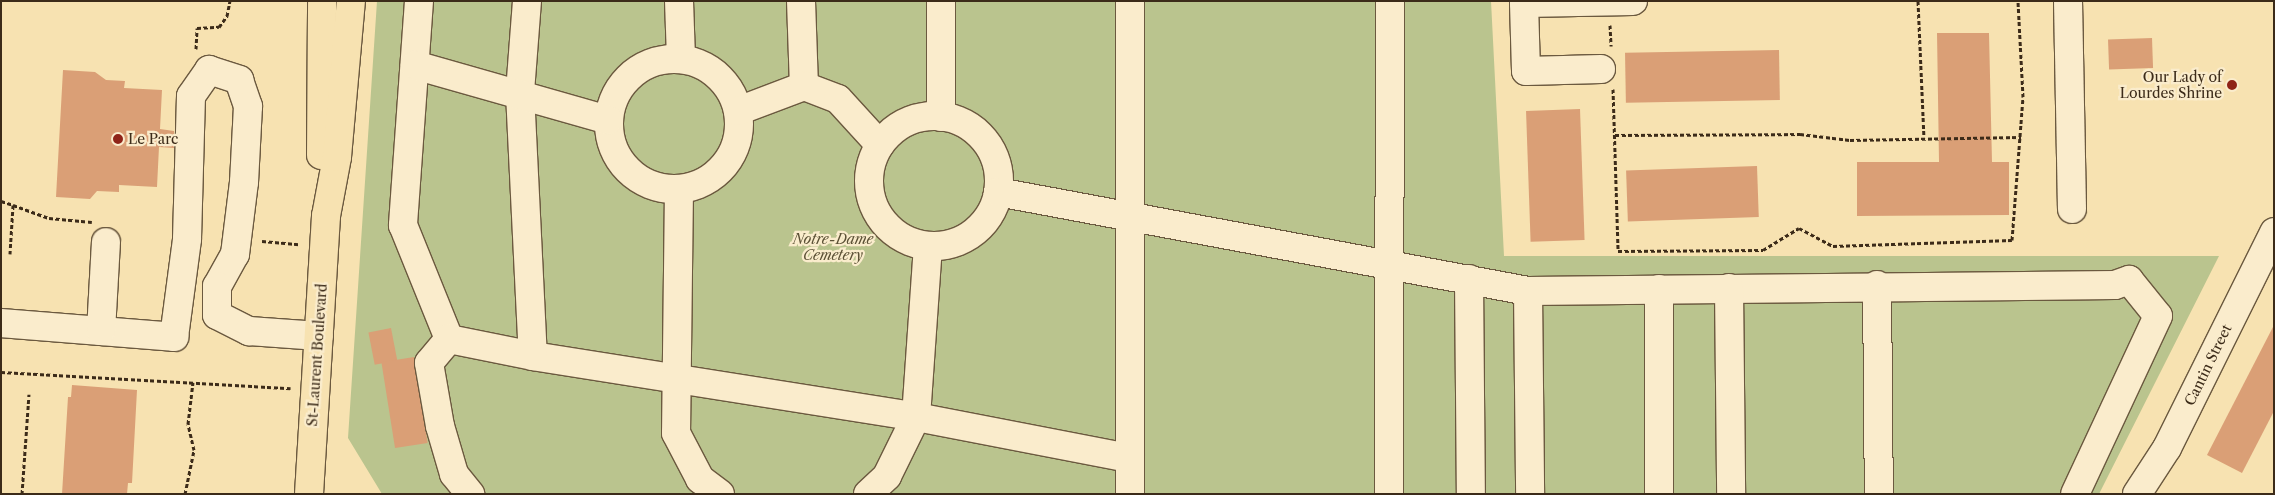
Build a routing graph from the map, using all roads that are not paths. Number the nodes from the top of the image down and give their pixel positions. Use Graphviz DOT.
graph roads {
  1 [pos="322,1"];
  2 [pos="351,1"];
  3 [pos="418,1"];
  4 [pos="527,1"];
  5 [pos="679,1"];
  6 [pos="801,1"];
  7 [pos="941,1"];
  8 [pos="1130,1"];
  9 [pos="1390,1"];
  10 [pos="1633,1"];
  11 [pos="2068,1"];
  12 [pos="1609,2"];
  13 [pos="681,58"];
  14 [pos="414,65"];
  15 [pos="1600,69"];
  16 [pos="804,86"];
  17 [pos="520,93"];
  18 [pos="738,111"];
  19 [pos="941,117"];
  20 [pos="608,120"];
  21 [pos="880,145"];
  22 [pos="679,189"];
  23 [pos="998,192"];
  24 [pos="2072,209"];
  25 [pos="326,216"];
  26 [pos="1130,216"];
  27 [pos="2274,232"];
  28 [pos="106,242"];
  29 [pos="928,246"];
  30 [pos="1390,267"];
  31 [pos="1469,278"];
  32 [pos="1877,286"];
  33 [pos="1729,288"];
  34 [pos="1660,289"];
  35 [pos="1528,291"];
  36 [pos="1,323"];
  37 [pos="101,331"];
  38 [pos="319,336"];
  39 [pos="449,339"];
  40 [pos="532,356"];
  41 [pos="676,378"];
  42 [pos="916,417"];
  43 [pos="1129,458"];
  44 [pos="309,494"];
  45 [pos="470,494"];
  46 [pos="720,494"];
  47 [pos="868,494"];
  48 [pos="1130,494"];
  49 [pos="1389,494"];
  50 [pos="1471,494"];
  51 [pos="1530,494"];
  52 [pos="1659,494"];
  53 [pos="1731,494"];
  54 [pos="1879,494"];
  55 [pos="2075,494"];
  56 [pos="2137,494"];
  1 -- 25 [label="main road, St-Laurent Boulevard"];
  2 -- 25 [label="main road, St-Laurent Boulevard"];
  3 -- 14 [label="street"];
  4 -- 17 [label="street"];
  5 -- 13 [label="street"];
  6 -- 16 [label="street"];
  7 -- 19 [label="street"];
  8 -- 26 [label="street"];
  9 -- 30 [label="street"];
  10 -- 12 [label="street"];
  11 -- 24 [label="street"];
  12 -- 15 [label="street"];
  13 -- 18 [label="street"];
  13 -- 20 [label="street"];
  14 -- 17 [label="street"];
  14 -- 39 [label="street"];
  16 -- 18 [label="street"];
  16 -- 21 [label="street"];
  17 -- 20 [label="street"];
  17 -- 40 [label="street"];
  18 -- 22 [label="street"];
  19 -- 21 [label="street"];
  19 -- 23 [label="street"];
  20 -- 22 [label="street"];
  21 -- 29 [label="street"];
  22 -- 41 [label="street"];
  23 -- 26 [label="street"];
  23 -- 29 [label="street"];
  25 -- 38 [label="main road, St-Laurent Boulevard"];
  26 -- 30 [label="street"];
  26 -- 43 [label="street"];
  27 -- 56 [label="street, Cantin Street"];
  28 -- 37 [label="street"];
  29 -- 42 [label="street"];
  30 -- 31 [label="street"];
  30 -- 49 [label="street"];
  31 -- 35 [label="street"];
  31 -- 50 [label="street"];
  32 -- 33 [label="street"];
  32 -- 54 [label="street"];
  32 -- 55 [label="street"];
  33 -- 34 [label="street"];
  33 -- 53 [label="street"];
  34 -- 35 [label="street"];
  34 -- 52 [label="street"];
  35 -- 51 [label="street"];
  36 -- 37 [label="street"];
  37 -- 38 [label="street"];
  38 -- 44 [label="main road, St-Laurent Boulevard"];
  39 -- 40 [label="street"];
  39 -- 45 [label="street"];
  40 -- 41 [label="street"];
  41 -- 42 [label="street"];
  41 -- 46 [label="street"];
  42 -- 43 [label="street"];
  42 -- 47 [label="street"];
  43 -- 48 [label="street"];
}
